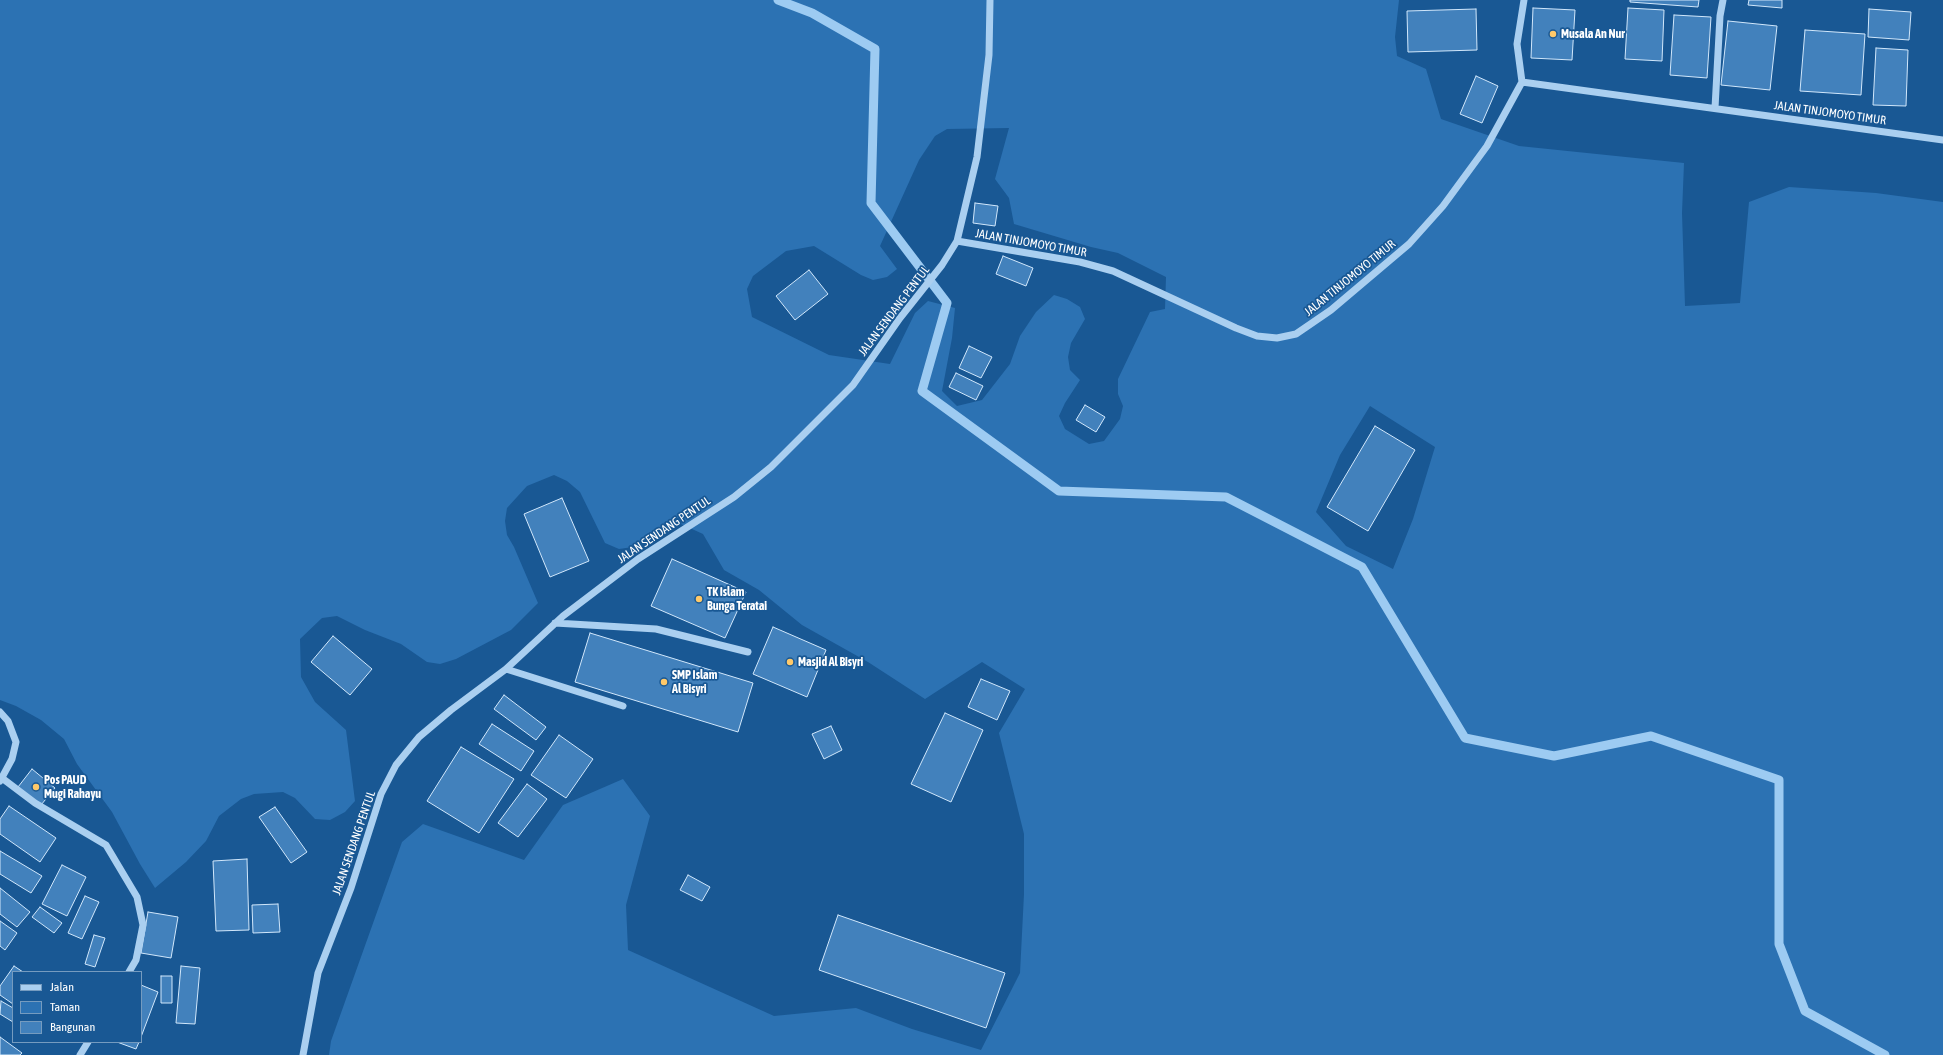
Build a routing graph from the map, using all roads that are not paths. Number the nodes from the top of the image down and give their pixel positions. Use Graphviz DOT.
graph roads {
  1 [pos="990,0"];
  2 [pos="1524,0"];
  3 [pos="1723,0"];
  4 [pos="1522,82"];
  5 [pos="1715,108"];
  6 [pos="1943,140"];
  7 [pos="957,241"];
  8 [pos="555,624"];
  9 [pos="748,652"];
  10 [pos="506,670"];
  11 [pos="623,706"];
  12 [pos="0,712"];
  13 [pos="1,780"];
  14 [pos="130,971"];
  15 [pos="87,1043"];
  16 [pos="80,1055"];
  17 [pos="303,1055"];
  1 -- 7 [label="street, JALAN SENDANG PENTUL"];
  2 -- 4 [label="street"];
  3 -- 5 [label="street"];
  4 -- 5 [label="street, JALAN TINJOMOYO TIMUR"];
  4 -- 7 [label="street, JALAN TINJOMOYO TIMUR"];
  5 -- 6 [label="street, JALAN TINJOMOYO TIMUR"];
  7 -- 8 [label="street, JALAN SENDANG PENTUL"];
  8 -- 9 [label="street"];
  8 -- 10 [label="street, JALAN SENDANG PENTUL"];
  10 -- 11 [label="street"];
  10 -- 17 [label="street, JALAN SENDANG PENTUL"];
  12 -- 13 [label="street"];
  13 -- 14 [label="street"];
  15 -- 16 [label="street"];
}
